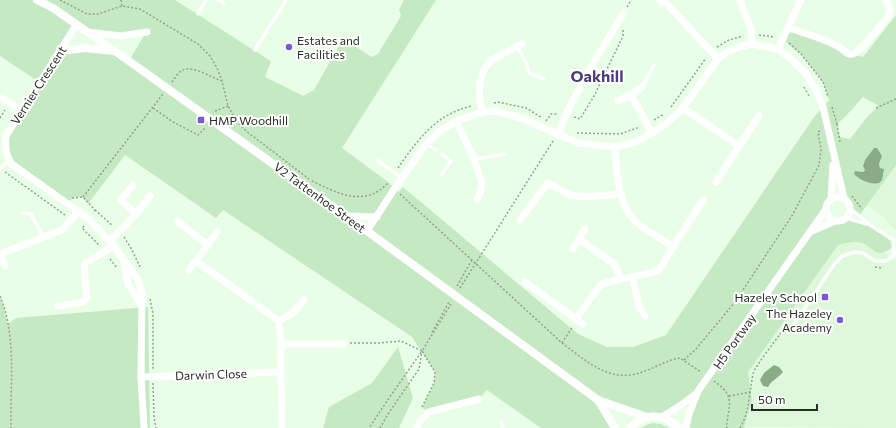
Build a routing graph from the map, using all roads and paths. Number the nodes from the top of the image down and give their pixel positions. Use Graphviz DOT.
graph roads {
  1 [pos="37,0"];
  2 [pos="60,0"];
  3 [pos="121,0"];
  4 [pos="206,0"];
  5 [pos="218,0"];
  6 [pos="286,0"];
  7 [pos="631,0"];
  8 [pos="659,0"];
  9 [pos="740,0"];
  10 [pos="801,0"];
  11 [pos="885,0"];
  12 [pos="224,3"];
  13 [pos="122,6"];
  14 [pos="198,14"];
  15 [pos="623,14"];
  16 [pos="76,25"];
  17 [pos="788,28"];
  18 [pos="623,29"];
  19 [pos="88,32"];
  20 [pos="147,32"];
  21 [pos="751,35"];
  22 [pos="782,39"];
  23 [pos="752,44"];
  24 [pos="519,46"];
  25 [pos="778,49"];
  26 [pos="255,50"];
  27 [pos="60,51"];
  28 [pos="115,51"];
  29 [pos="711,52"];
  30 [pos="718,58"];
  31 [pos="654,65"];
  32 [pos="544,80"];
  33 [pos="222,81"];
  34 [pos="802,84"];
  35 [pos="170,85"];
  36 [pos="642,87"];
  37 [pos="166,90"];
  38 [pos="632,96"];
  39 [pos="0,97"];
  40 [pos="896,99"];
  41 [pos="829,100"];
  42 [pos="618,101"];
  43 [pos="812,102"];
  44 [pos="9,103"];
  45 [pos="228,106"];
  46 [pos="831,106"];
  47 [pos="152,108"];
  48 [pos="682,108"];
  49 [pos="876,108"];
  50 [pos="21,110"];
  51 [pos="669,110"];
  52 [pos="215,111"];
  53 [pos="482,112"];
  54 [pos="665,113"];
  55 [pos="566,114"];
  56 [pos="759,116"];
  57 [pos="0,118"];
  58 [pos="456,121"];
  59 [pos="546,121"];
  60 [pos="647,124"];
  61 [pos="837,124"];
  62 [pos="828,126"];
  63 [pos="205,128"];
  64 [pos="652,133"];
  65 [pos="558,134"];
  66 [pos="573,134"];
  67 [pos="548,137"];
  68 [pos="840,143"];
  69 [pos="426,144"];
  70 [pos="739,146"];
  71 [pos="615,148"];
  72 [pos="436,150"];
  73 [pos="442,154"];
  74 [pos="506,154"];
  75 [pos="834,157"];
  76 [pos="474,159"];
  77 [pos="377,160"];
  78 [pos="9,161"];
  79 [pos="1,168"];
  80 [pos="441,175"];
  81 [pos="402,178"];
  82 [pos="716,182"];
  83 [pos="133,185"];
  84 [pos="395,188"];
  85 [pos="621,194"];
  86 [pos="150,196"];
  87 [pos="852,196"];
  88 [pos="844,198"];
  89 [pos="477,199"];
  90 [pos="832,199"];
  91 [pos="703,200"];
  92 [pos="826,209"];
  93 [pos="851,209"];
  94 [pos="78,212"];
  95 [pos="865,212"];
  96 [pos="23,213"];
  97 [pos="136,214"];
  98 [pos="345,216"];
  99 [pos="377,217"];
  100 [pos="846,218"];
  101 [pos="89,219"];
  102 [pos="71,220"];
  103 [pos="520,220"];
  104 [pos="177,221"];
  105 [pos="835,221"];
  106 [pos="870,225"];
  107 [pos="585,229"];
  108 [pos="367,231"];
  109 [pos="217,232"];
  110 [pos="811,232"];
  111 [pos="43,237"];
  112 [pos="579,239"];
  113 [pos="895,239"];
  114 [pos="112,243"];
  115 [pos="208,245"];
  116 [pos="673,247"];
  117 [pos="573,249"];
  118 [pos="105,252"];
  119 [pos="124,260"];
  120 [pos="472,260"];
  121 [pos="196,261"];
  122 [pos="475,263"];
  123 [pos="5,266"];
  124 [pos="117,269"];
  125 [pos="189,270"];
  126 [pos="632,277"];
  127 [pos="621,279"];
  128 [pos="525,282"];
  129 [pos="456,288"];
  130 [pos="459,290"];
  131 [pos="0,296"];
  132 [pos="304,300"];
  133 [pos="450,303"];
  134 [pos="141,305"];
  135 [pos="58,306"];
  136 [pos="645,316"];
  137 [pos="576,319"];
  138 [pos="279,321"];
  139 [pos="583,324"];
  140 [pos="789,332"];
  141 [pos="562,343"];
  142 [pos="281,344"];
  143 [pos="343,344"];
  144 [pos="422,351"];
  145 [pos="684,360"];
  146 [pos="281,372"];
  147 [pos="701,372"];
  148 [pos="141,376"];
  149 [pos="713,380"];
  150 [pos="700,389"];
  151 [pos="751,392"];
  152 [pos="729,396"];
  153 [pos="479,399"];
  154 [pos="598,400"];
  155 [pos="422,408"];
  156 [pos="647,417"];
  157 [pos="662,417"];
  158 [pos="501,422"];
  159 [pos="282,426"];
  160 [pos="11,428"];
  161 [pos="144,428"];
  162 [pos="369,428"];
  163 [pos="380,428"];
  164 [pos="417,428"];
  165 [pos="503,428"];
  166 [pos="615,428"];
  167 [pos="630,428"];
  168 [pos="679,428"];
  169 [pos="686,428"];
  170 [pos="727,428"];
  1 -- 16 [label="street, V2 Tattenhoe Street"];
  2 -- 13 [label="path"];
  3 -- 13 [label="path"];
  4 -- 14 [label="lane"];
  5 -- 12 [label="lane"];
  6 -- 26 [label="lane"];
  7 -- 15 [label="path"];
  8 -- 29 [label="street"];
  9 -- 21 [label="street"];
  10 -- 17 [label="street"];
  11 -- 17 [label="street"];
  13 -- 33 [label="path"];
  15 -- 55 [label="street"];
  16 -- 19 [label="street, V2 Tattenhoe Street"];
  16 -- 27 [label="street, Vernier Crescent"];
  17 -- 22 [label="street"];
  18 -- 55 [label="path"];
  19 -- 20 [label="street"];
  19 -- 28 [label="street, V2 Tattenhoe Street"];
  21 -- 22 [label="path"];
  21 -- 23 [label="street"];
  21 -- 29 [label="path"];
  22 -- 25 [label="street"];
  22 -- 41 [label="path"];
  23 -- 25 [label="street"];
  23 -- 30 [label="street"];
  24 -- 32 [label="lane"];
  24 -- 53 [label="street"];
  25 -- 62 [label="street"];
  27 -- 28 [label="street"];
  27 -- 50 [label="street, Vernier Crescent"];
  28 -- 98 [label="street, V2 Tattenhoe Street"];
  29 -- 30 [label="street"];
  29 -- 51 [label="path"];
  30 -- 48 [label="street"];
  31 -- 36 [label="lane"];
  33 -- 35 [label="path"];
  33 -- 45 [label="path"];
  34 -- 43 [label="path"];
  36 -- 38 [label="street"];
  37 -- 47 [label="path"];
  38 -- 42 [label="street"];
  38 -- 60 [label="street"];
  39 -- 44 [label="street"];
  40 -- 49 [label="path"];
  44 -- 50 [label="street"];
  44 -- 57 [label="path"];
  45 -- 52 [label="path"];
  45 -- 84 [label="path"];
  46 -- 61 [label="path"];
  47 -- 63 [label="path"];
  47 -- 101 [label="path"];
  48 -- 64 [label="street"];
  48 -- 70 [label="street"];
  50 -- 78 [label="street, Vernier Crescent"];
  53 -- 58 [label="street"];
  53 -- 65 [label="street"];
  54 -- 60 [label="path"];
  55 -- 59 [label="path"];
  55 -- 65 [label="street"];
  56 -- 70 [label="street"];
  58 -- 69 [label="street"];
  58 -- 76 [label="street"];
  60 -- 64 [label="street"];
  60 -- 66 [label="path"];
  61 -- 62 [label="path"];
  61 -- 68 [label="path"];
  62 -- 75 [label="street"];
  62 -- 145 [label="path"];
  64 -- 71 [label="street"];
  65 -- 71 [label="street"];
  67 -- 122 [label="path"];
  69 -- 72 [label="lane"];
  69 -- 81 [label="street"];
  70 -- 82 [label="street"];
  71 -- 85 [label="street"];
  73 -- 80 [label="lane"];
  74 -- 76 [label="lane"];
  75 -- 88 [label="street"];
  75 -- 90 [label="street"];
  76 -- 89 [label="street"];
  77 -- 81 [label="lane"];
  78 -- 79 [label="lane"];
  78 -- 94 [label="street"];
  79 -- 102 [label="path"];
  81 -- 84 [label="street"];
  83 -- 97 [label="street"];
  84 -- 99 [label="street"];
  84 -- 120 [label="path"];
  85 -- 103 [label="street"];
  85 -- 116 [label="street"];
  86 -- 97 [label="street"];
  87 -- 95 [label="path"];
  88 -- 90 [label="street"];
  88 -- 93 [label="street"];
  90 -- 92 [label="street"];
  91 -- 116 [label="street"];
  92 -- 105 [label="street"];
  92 -- 110 [label="street, H5 Portway"];
  93 -- 100 [label="street"];
  93 -- 106 [label="lane"];
  94 -- 101 [label="street"];
  94 -- 102 [label="street"];
  96 -- 111 [label="lane"];
  97 -- 114 [label="street"];
  98 -- 99 [label="street"];
  98 -- 108 [label="street, V2 Tattenhoe Street"];
  99 -- 108 [label="street"];
  100 -- 105 [label="street"];
  100 -- 106 [label="lane"];
  101 -- 114 [label="street"];
  101 -- 118 [label="path"];
  102 -- 111 [label="street"];
  104 -- 115 [label="street"];
  105 -- 110 [label="street"];
  106 -- 113 [label="lane"];
  107 -- 112 [label="street"];
  108 -- 154 [label="street, V2 Tattenhoe Street"];
  109 -- 115 [label="street"];
  110 -- 150 [label="street, H5 Portway"];
  111 -- 123 [label="street"];
  112 -- 117 [label="street"];
  112 -- 127 [label="street"];
  113 -- 140 [label="lane"];
  114 -- 118 [label="street"];
  114 -- 119 [label="street"];
  115 -- 121 [label="street"];
  116 -- 126 [label="street"];
  118 -- 124 [label="path"];
  118 -- 135 [label="street"];
  119 -- 134 [label="street"];
  119 -- 134 [label="street"];
  120 -- 122 [label="path"];
  120 -- 129 [label="path"];
  121 -- 125 [label="street"];
  121 -- 138 [label="street"];
  122 -- 130 [label="path"];
  122 -- 141 [label="path"];
  126 -- 127 [label="street"];
  126 -- 136 [label="street"];
  127 -- 137 [label="street"];
  128 -- 137 [label="street"];
  131 -- 160 [label="path"];
  132 -- 138 [label="street"];
  133 -- 144 [label="path"];
  134 -- 148 [label="street"];
  137 -- 139 [label="street"];
  137 -- 141 [label="path"];
  138 -- 142 [label="street"];
  141 -- 145 [label="path"];
  142 -- 143 [label="street"];
  142 -- 146 [label="street"];
  143 -- 144 [label="path"];
  144 -- 155 [label="path"];
  144 -- 162 [label="path"];
  144 -- 163 [label="path"];
  145 -- 147 [label="path"];
  146 -- 148 [label="street, Darwin Close"];
  146 -- 159 [label="street"];
  148 -- 161 [label="street"];
  149 -- 152 [label="path"];
  150 -- 157 [label="street, H5 Portway"];
  150 -- 169 [label="street, H5 Portway"];
  151 -- 152 [label="path"];
  152 -- 170 [label="path"];
  153 -- 164 [label="street"];
  154 -- 156 [label="street, V2 Tattenhoe Street"];
  154 -- 166 [label="street, V2 Tattenhoe Street"];
  156 -- 157 [label="street"];
  156 -- 167 [label="street"];
  157 -- 168 [label="street"];
  158 -- 165 [label="lane"];
}
